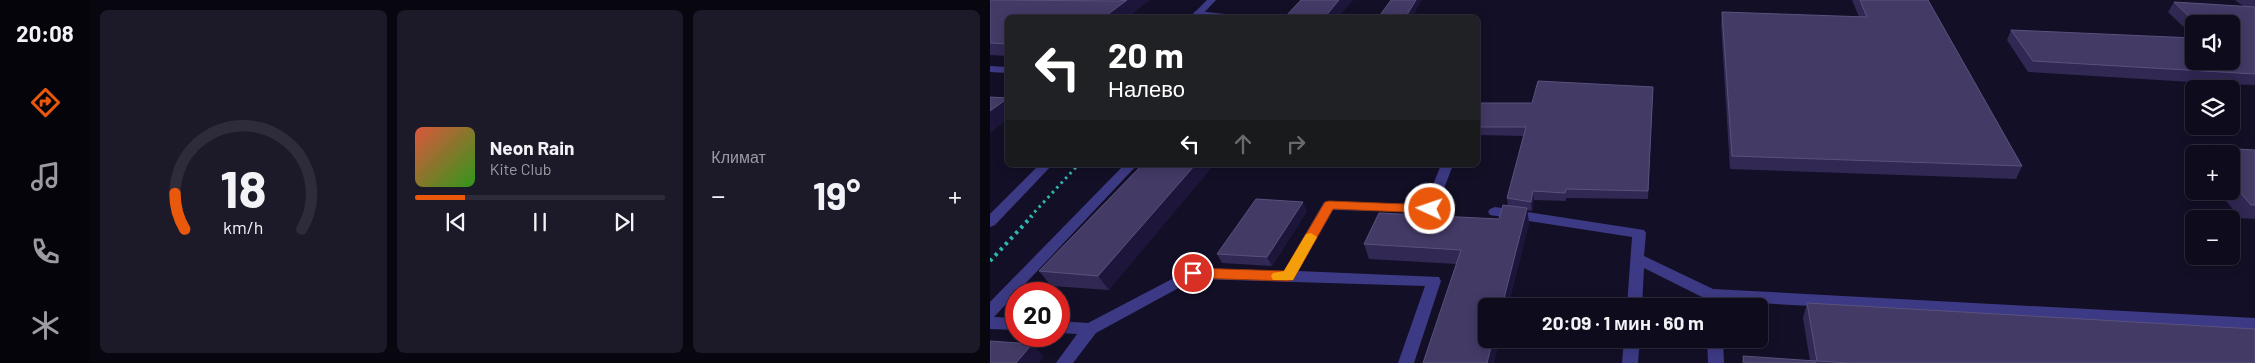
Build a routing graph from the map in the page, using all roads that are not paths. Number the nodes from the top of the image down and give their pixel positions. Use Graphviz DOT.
graph roads {
  1 [pos="1212,0"];
  2 [pos="1196,15"];
  3 [pos="990,69"];
  4 [pos="1005,70"];
  5 [pos="1044,167"];
  6 [pos="1129,167"];
  7 [pos="1446,167"];
  8 [pos="1495,212"];
  9 [pos="990,222"];
  10 [pos="1638,259"];
  11 [pos="1288,276"];
  12 [pos="1635,298"];
  13 [pos="1707,298"];
  14 [pos="1768,303"];
  15 [pos="990,312"];
  16 [pos="990,323"];
  17 [pos="1005,324"];
  18 [pos="2255,324"];
  19 [pos="1070,328"];
  20 [pos="1090,329"];
  21 [pos="1631,348"];
  22 [pos="1715,348"];
  23 [pos="1064,363"];
  24 [pos="1406,363"];
  25 [pos="1630,363"];
  26 [pos="1716,363"];
  1 -- 2 [label="street"];
  3 -- 4 [label="street"];
  5 -- 9 [label="street"];
  6 -- 15 [label="street"];
  7 -- 11 [label="street"];
  8 -- 10 [label="street"];
  10 -- 12 [label="street"];
  10 -- 13 [label="street"];
  11 -- 20 [label="street"];
  11 -- 24 [label="street"];
  14 -- 18 [label="street"];
  16 -- 17 [label="street"];
  19 -- 20 [label="street"];
  20 -- 23 [label="street"];
  21 -- 25 [label="street"];
  22 -- 26 [label="street"];
}
